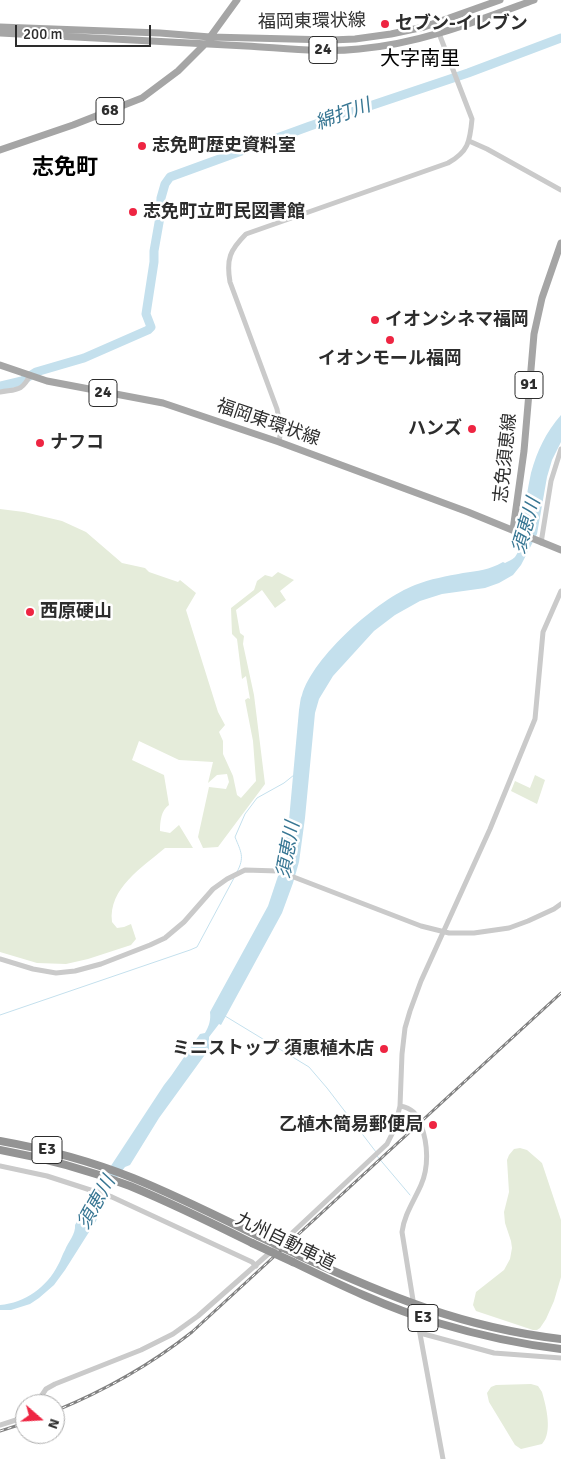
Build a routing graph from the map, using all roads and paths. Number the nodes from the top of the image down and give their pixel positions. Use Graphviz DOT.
graph roads {
  1 [pos="237,0"];
  2 [pos="500,0"];
  3 [pos="534,0"];
  4 [pos="436,23"];
  5 [pos="0,27"];
  6 [pos="0,33"];
  7 [pos="439,33"];
  8 [pos="210,38"];
  9 [pos="205,44"];
  10 [pos="468,141"];
  11 [pos="0,150"];
  12 [pos="561,190"];
  13 [pos="561,243"];
  14 [pos="0,365"];
  15 [pos="30,375"];
  16 [pos="0,392"];
  17 [pos="279,442"];
  18 [pos="561,449"];
  19 [pos="516,532"];
  20 [pos="539,542"];
  21 [pos="561,550"];
  22 [pos="561,591"];
  23 [pos="561,904"];
  24 [pos="444,932"];
  25 [pos="0,959"];
  26 [pos="400,1106"];
  27 [pos="0,1141"];
  28 [pos="0,1150"];
  29 [pos="0,1166"];
  30 [pos="255,1239"];
  31 [pos="296,1259"];
  32 [pos="256,1266"];
  33 [pos="413,1300"];
  34 [pos="418,1323"];
  35 [pos="420,1333"];
  36 [pos="561,1339"];
  37 [pos="561,1348"];
  38 [pos="561,1358"];
  39 [pos="43,1394"];
  40 [pos="15,1420"];
  41 [pos="0,1425"];
  42 [pos="443,1459"];
  1 -- 8 [label="main road, 68"];
  2 -- 4 [label="main road, 福岡東環状線 / 24"];
  3 -- 7 [label="main road, 福岡東環状線 / 24"];
  4 -- 7 [label="street"];
  4 -- 8 [label="main road, 福岡東環状線 / 24"];
  5 -- 8 [label="main road, 福岡東環状線 / 24"];
  6 -- 9 [label="main road, 福岡東環状線 / 24"];
  7 -- 9 [label="main road, 福岡東環状線 / 24"];
  7 -- 10 [label="street"];
  8 -- 9 [label="main road, 68"];
  9 -- 11 [label="main road, 68"];
  10 -- 12 [label="street"];
  10 -- 17 [label="street"];
  13 -- 19 [label="main road, 志免須恵線 / 91"];
  14 -- 15 [label="main road, 福岡東環状線 / 24"];
  15 -- 16 [label="street"];
  15 -- 17 [label="main road, 福岡東環状線 / 24"];
  17 -- 19 [label="main road, 福岡東環状線 / 24"];
  18 -- 20 [label="street"];
  19 -- 20 [label="main road, 24"];
  20 -- 21 [label="main road, 24"];
  22 -- 24 [label="street"];
  23 -- 24 [label="street"];
  24 -- 25 [label="street"];
  24 -- 26 [label="street"];
  26 -- 32 [label="street"];
  26 -- 33 [label="street"];
  27 -- 30 [label="highway, 九州自動車道 / E3"];
  28 -- 30 [label="highway, 九州自動車道 / E3"];
  29 -- 32 [label="street"];
  30 -- 31 [label="highway, 九州自動車道 / E3, bridge"];
  31 -- 36 [label="highway, 九州自動車道 / E3"];
  31 -- 37 [label="highway, 九州自動車道 / E3"];
  32 -- 39 [label="street"];
  34 -- 35 [label="street"];
  35 -- 38 [label="street"];
  35 -- 42 [label="street"];
  40 -- 41 [label="street"];
}
